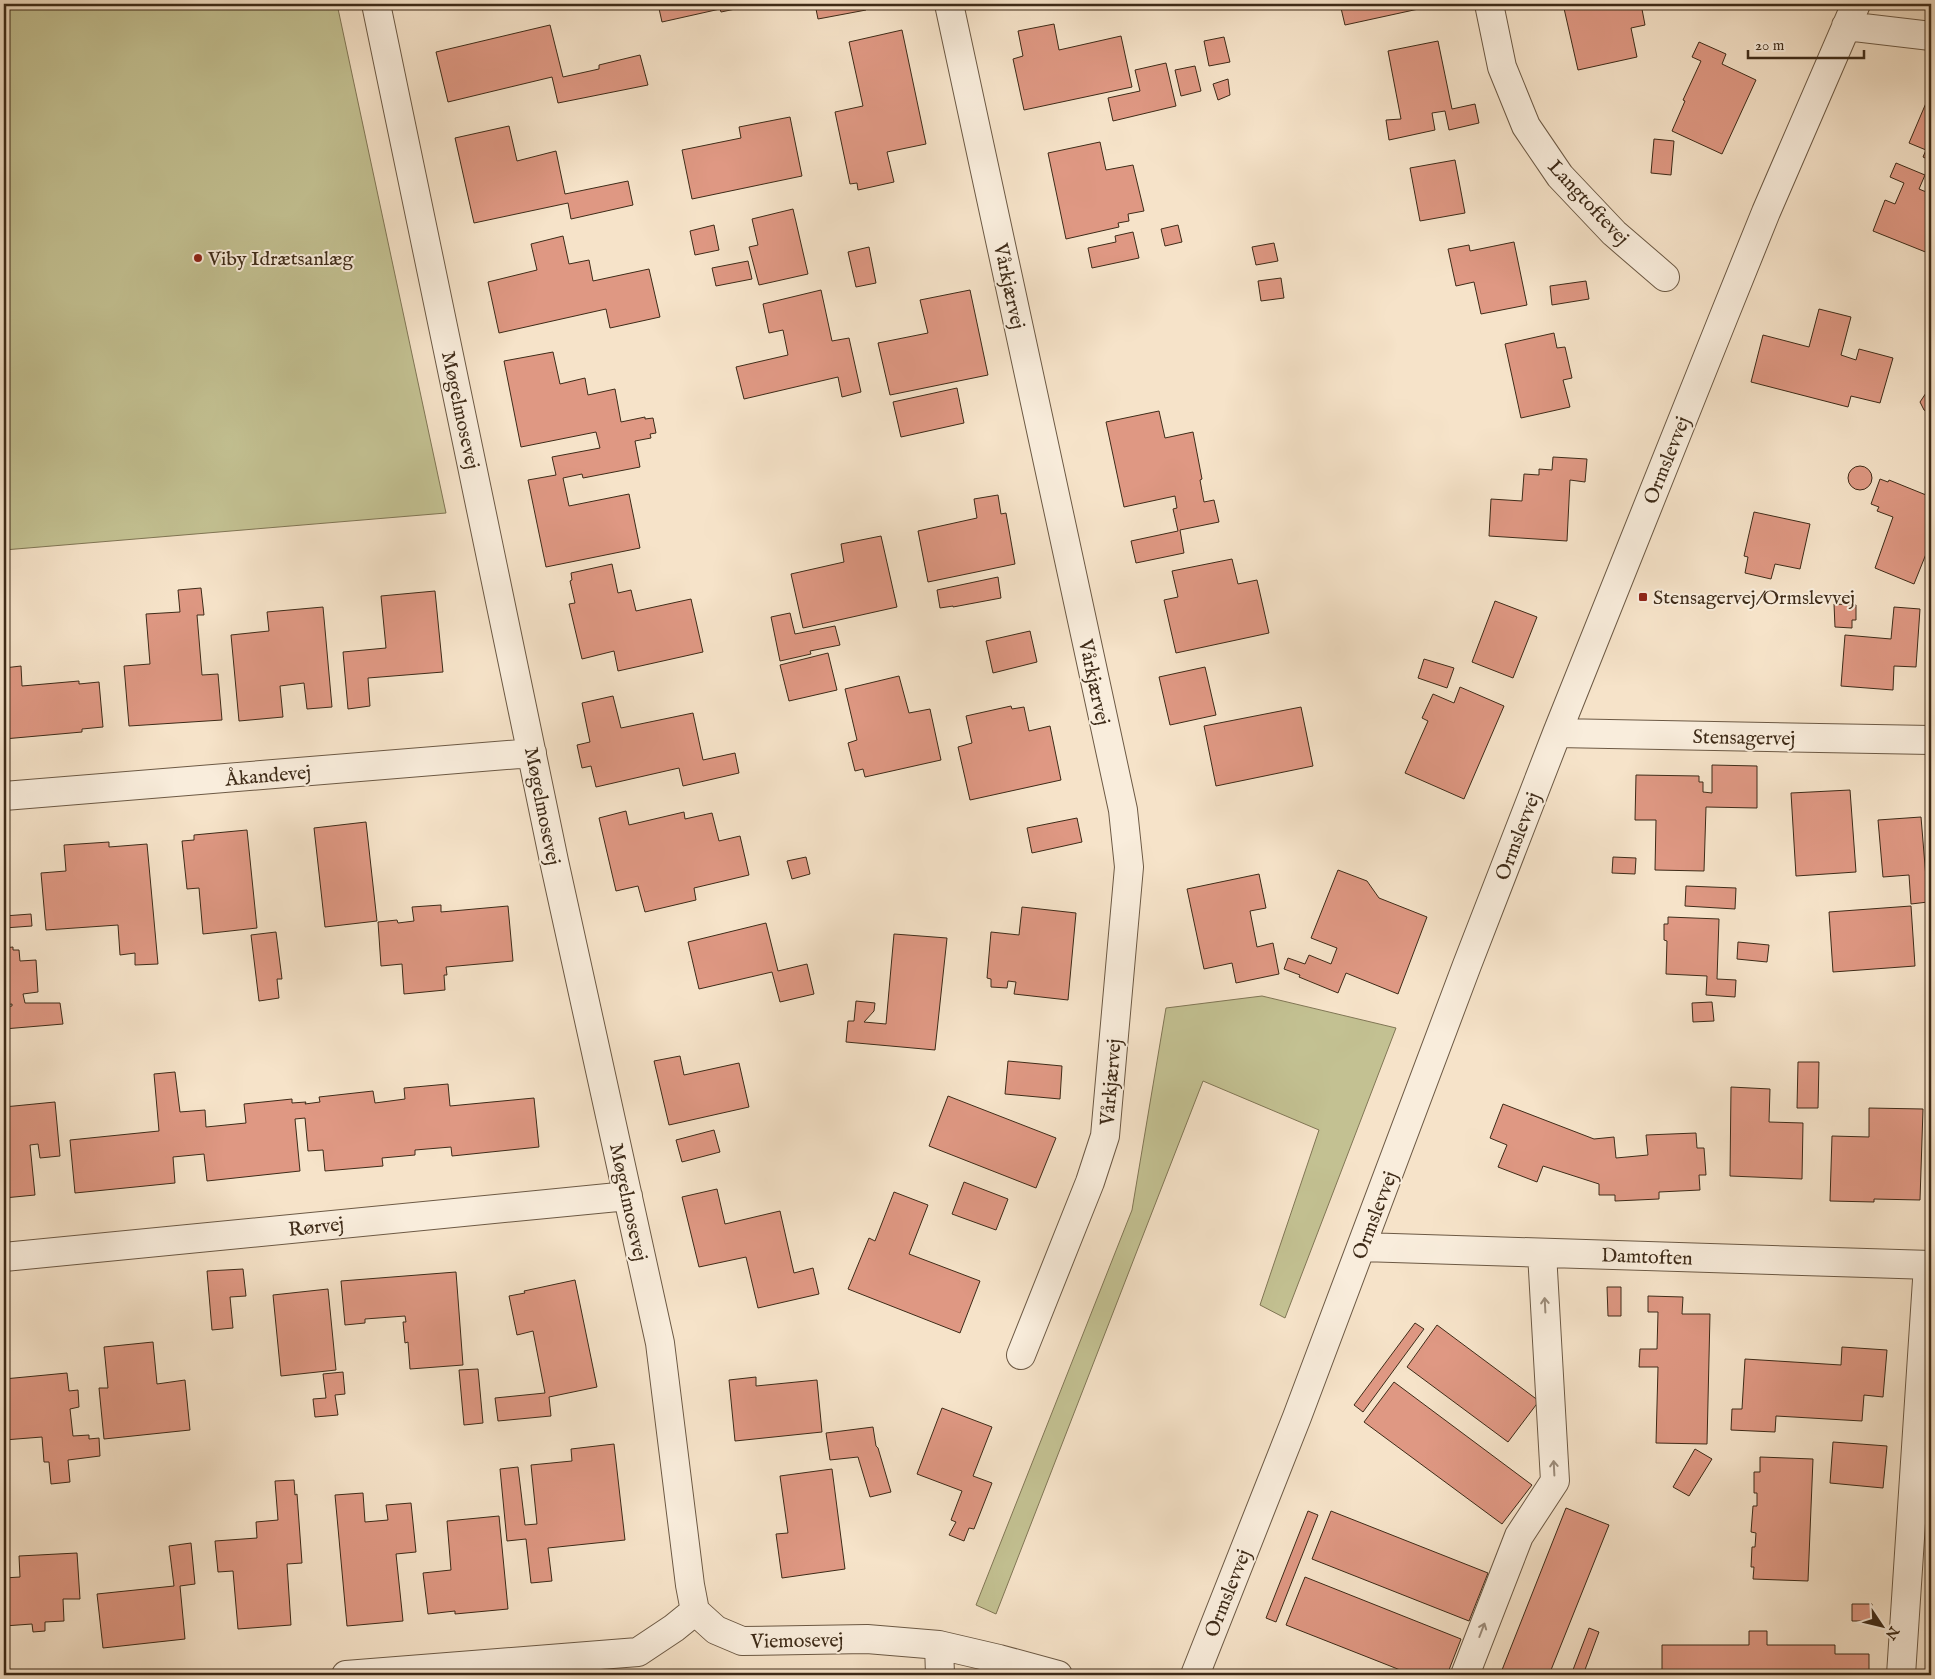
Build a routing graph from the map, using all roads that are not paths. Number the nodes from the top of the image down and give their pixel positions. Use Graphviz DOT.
graph roads {
  1 [pos="376,4"];
  2 [pos="949,4"];
  3 [pos="1489,4"];
  4 [pos="1851,15"];
  5 [pos="1931,36"];
  6 [pos="1666,277"];
  7 [pos="1557,733"];
  8 [pos="1931,740"];
  9 [pos="532,752"];
  10 [pos="4,796"];
  11 [pos="628,1196"];
  12 [pos="1362,1246"];
  13 [pos="1542,1252"];
  14 [pos="4,1257"];
  15 [pos="1930,1265"];
  16 [pos="1021,1355"];
  17 [pos="696,1611"];
  18 [pos="939,1645"];
  19 [pos="346,1675"];
  20 [pos="940,1675"];
  21 [pos="1058,1675"];
  22 [pos="1195,1675"];
  23 [pos="1465,1675"];
  24 [pos="1900,1675"];
  1 -- 9 [label="street, Møgelmosevej"];
  2 -- 16 [label="street, Vårkjærvej"];
  3 -- 6 [label="street, Langtoftevej"];
  4 -- 5 [label="street"];
  4 -- 7 [label="street, Ormslevvej"];
  7 -- 8 [label="street, Stensagervej"];
  7 -- 12 [label="street, Ormslevvej"];
  9 -- 10 [label="street, Åkandevej"];
  9 -- 11 [label="street, Møgelmosevej"];
  11 -- 14 [label="street, Rørvej"];
  11 -- 17 [label="street, Møgelmosevej"];
  12 -- 13 [label="street, Damtoften"];
  12 -- 22 [label="street, Ormslevvej"];
  13 -- 15 [label="street, Damtoften"];
  23 -- 13 [label="street, one-way"];
  15 -- 24 [label="street"];
  17 -- 18 [label="street, Viemosevej"];
  17 -- 19 [label="street"];
  18 -- 20 [label="street"];
  18 -- 21 [label="street, Viemosevej"];
}
